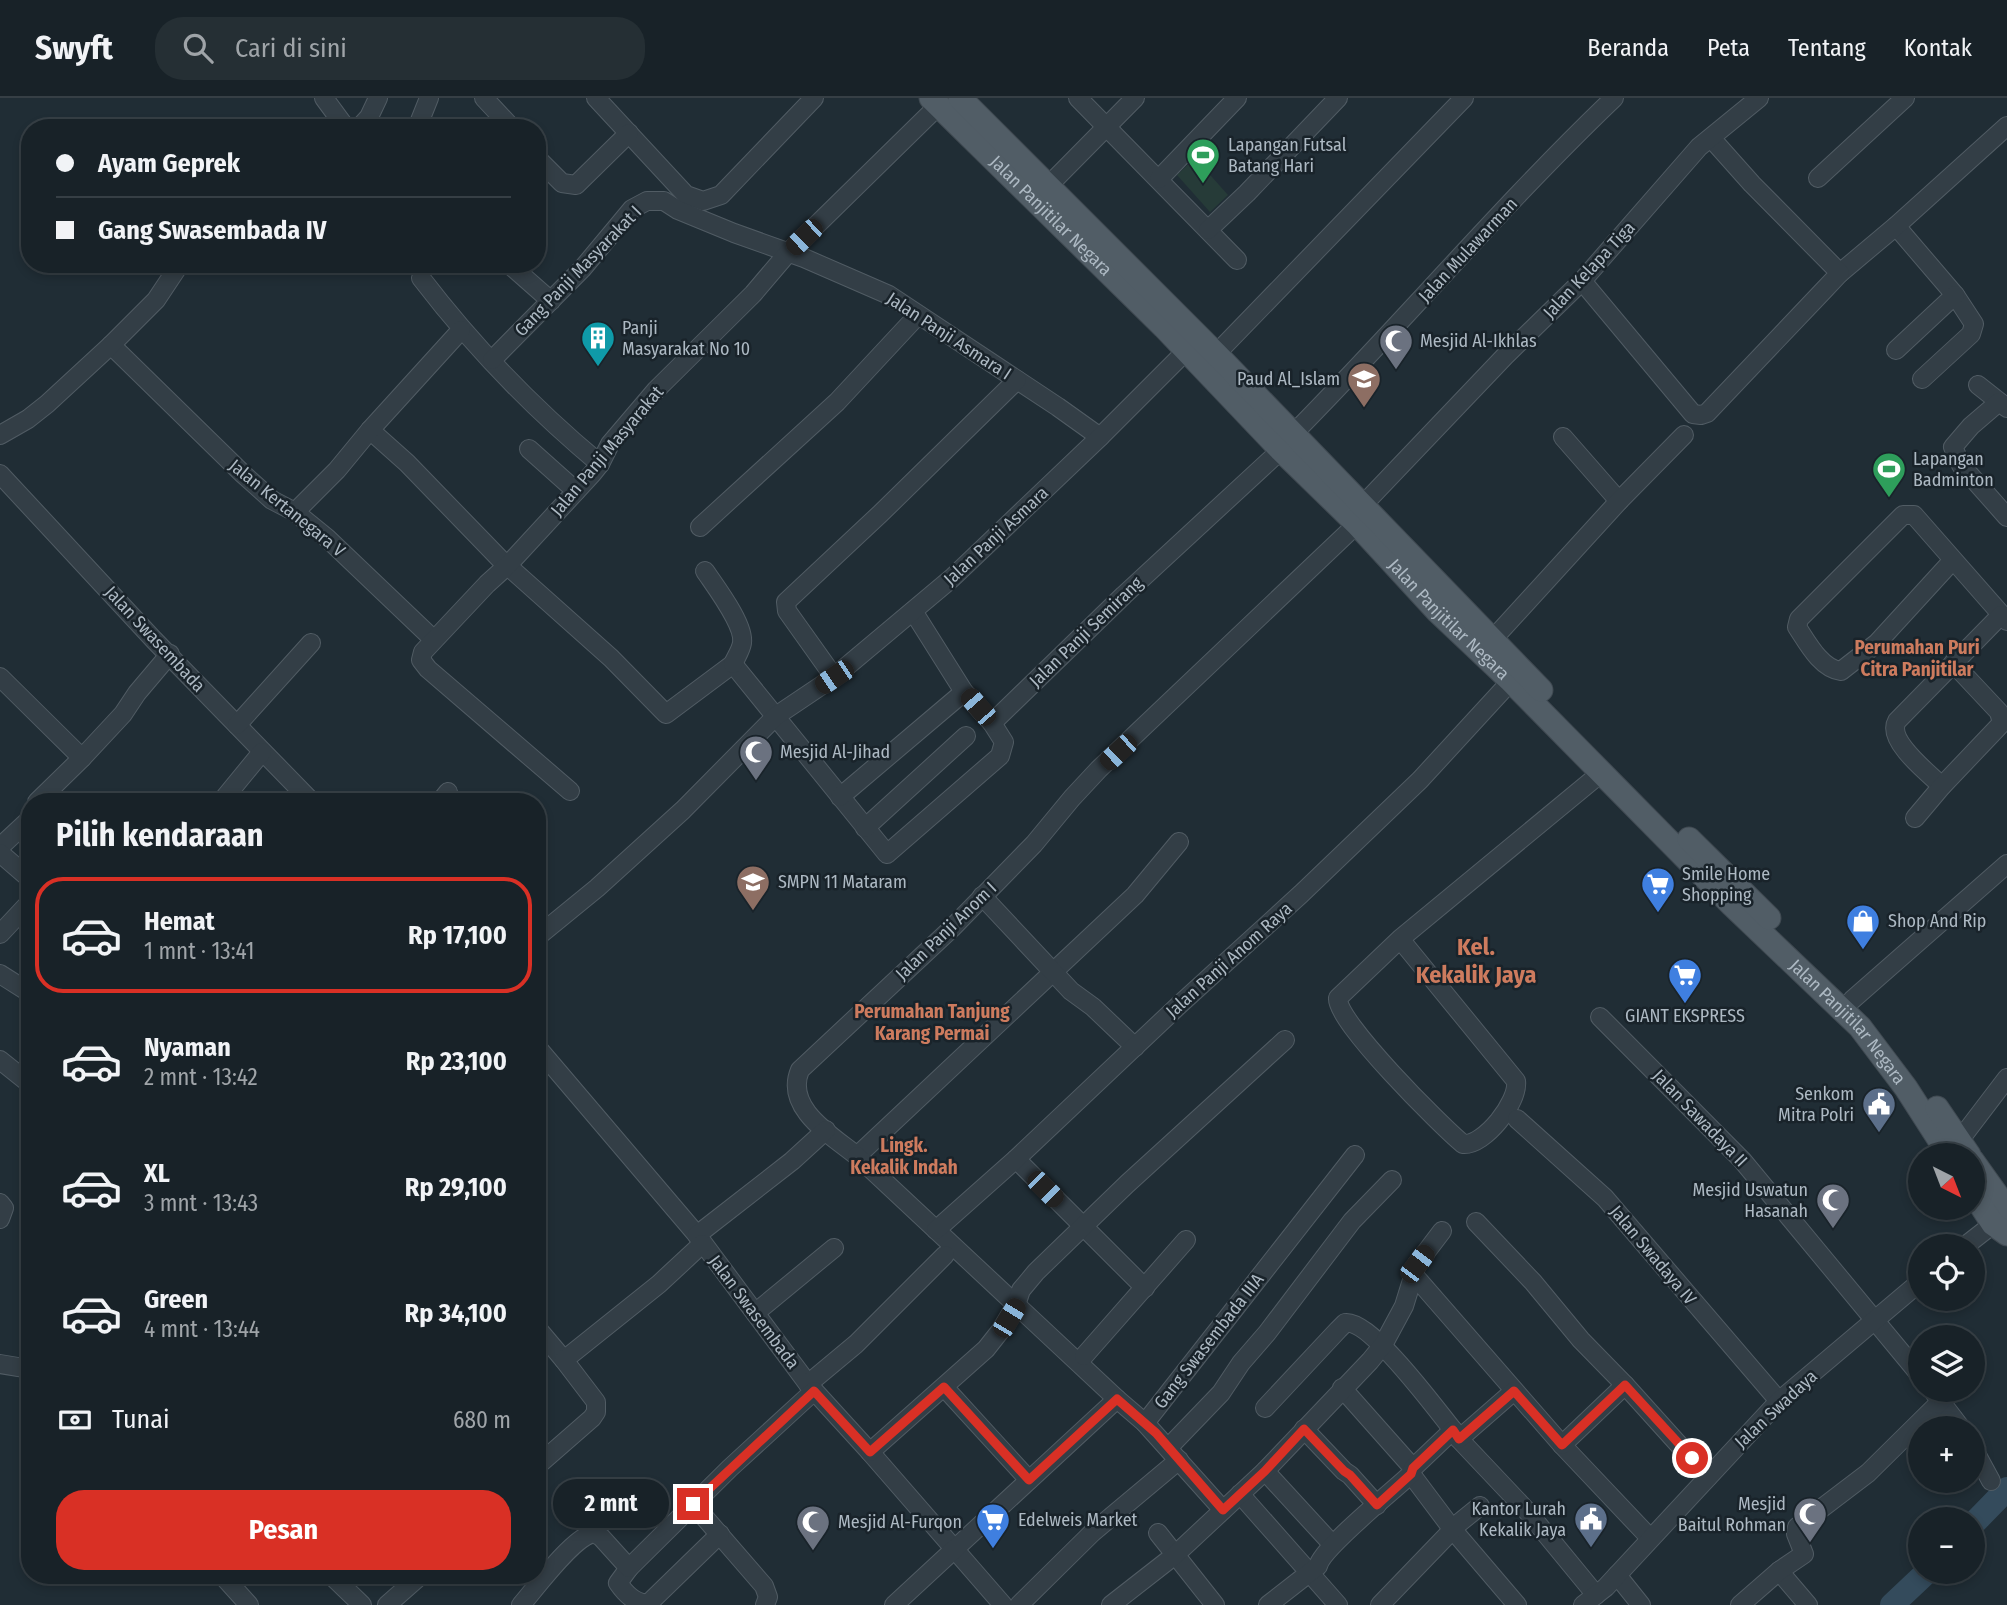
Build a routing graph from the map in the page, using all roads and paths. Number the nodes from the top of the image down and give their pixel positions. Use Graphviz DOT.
graph roads {
  1 [pos="324,98"];
  2 [pos="378,98"];
  3 [pos="429,98"];
  4 [pos="484,98"];
  5 [pos="596,98"];
  6 [pos="814,98"];
  7 [pos="1078,98"];
  8 [pos="1135,98"];
  9 [pos="1237,98"];
  10 [pos="1338,98"];
  11 [pos="1464,98"];
  12 [pos="1614,98"];
  13 [pos="1759,98"];
  14 [pos="1904,98"];
  15 [pos="943,101"];
  16 [pos="339,119"];
  17 [pos="367,119"];
  18 [pos="421,119"];
  19 [pos="504,119"];
  20 [pos="1107,126"];
  21 [pos="2007,126"];
  22 [pos="629,132"];
  23 [pos="1711,138"];
  24 [pos="546,167"];
  25 [pos="1818,178"];
  26 [pos="1159,179"];
  27 [pos="1049,185"];
  28 [pos="1896,226"];
  29 [pos="1208,230"];
  30 [pos="787,254"];
  31 [pos="1237,260"];
  32 [pos="174,273"];
  33 [pos="519,273"];
  34 [pos="1840,273"];
  35 [pos="421,278"];
  36 [pos="1582,281"];
  37 [pos="1955,295"];
  38 [pos="551,301"];
  39 [pos="918,315"];
  40 [pos="461,330"];
  41 [pos="1193,344"];
  42 [pos="111,345"];
  43 [pos="1896,350"];
  44 [pos="1216,354"];
  45 [pos="492,359"];
  46 [pos="1922,379"];
  47 [pos="1017,380"];
  48 [pos="1978,385"];
  49 [pos="2003,405"];
  50 [pos="370,430"];
  51 [pos="0,435"];
  52 [pos="1684,435"];
  53 [pos="1100,437"];
  54 [pos="1563,437"];
  55 [pos="1287,442"];
  56 [pos="529,449"];
  57 [pos="600,464"];
  58 [pos="0,474"];
  59 [pos="576,491"];
  60 [pos="1619,501"];
  61 [pos="295,512"];
  62 [pos="1360,515"];
  63 [pos="2007,517"];
  64 [pos="700,527"];
  65 [pos="1953,560"];
  66 [pos="508,565"];
  67 [pos="705,571"];
  68 [pos="913,611"];
  69 [pos="2004,618"];
  70 [pos="433,639"];
  71 [pos="1493,639"];
  72 [pos="311,643"];
  73 [pos="170,654"];
  74 [pos="1953,663"];
  75 [pos="733,664"];
  76 [pos="0,677"];
  77 [pos="834,677"];
  78 [pos="1511,681"];
  79 [pos="964,692"];
  80 [pos="776,716"];
  81 [pos="992,723"];
  82 [pos="237,725"];
  83 [pos="1136,734"];
  84 [pos="966,736"];
  85 [pos="262,752"];
  86 [pos="82,758"];
  87 [pos="1601,773"];
  88 [pos="1942,786"];
  89 [pos="570,791"];
  90 [pos="46,793"];
  91 [pos="228,793"];
  92 [pos="303,793"];
  93 [pos="840,797"];
  94 [pos="1915,818"];
  95 [pos="21,827"];
  96 [pos="865,828"];
  97 [pos="1680,841"];
  98 [pos="1178,842"];
  99 [pos="0,847"];
  100 [pos="0,853"];
  101 [pos="2007,864"];
  102 [pos="21,870"];
  103 [pos="982,896"];
  104 [pos="21,912"];
  105 [pos="546,930"];
  106 [pos="0,934"];
  107 [pos="1400,939"];
  108 [pos="1055,972"];
  109 [pos="2,981"];
  110 [pos="21,989"];
  111 [pos="1852,1000"];
  112 [pos="1600,1017"];
  113 [pos="1285,1040"];
  114 [pos="1135,1047"];
  115 [pos="546,1057"];
  116 [pos="0,1060"];
  117 [pos="21,1077"];
  118 [pos="2007,1078"];
  119 [pos="1517,1119"];
  120 [pos="826,1130"];
  121 [pos="1953,1143"];
  122 [pos="1955,1143"];
  123 [pos="1964,1143"];
  124 [pos="1355,1155"];
  125 [pos="857,1156"];
  126 [pos="1016,1159"];
  127 [pos="1392,1180"];
  128 [pos="1985,1184"];
  129 [pos="1985,1203"];
  130 [pos="2004,1220"];
  131 [pos="1476,1222"];
  132 [pos="1082,1226"];
  133 [pos="936,1230"];
  134 [pos="1443,1231"];
  135 [pos="1983,1234"];
  136 [pos="700,1240"];
  137 [pos="1186,1240"];
  138 [pos="834,1248"];
  139 [pos="945,1255"];
  140 [pos="1413,1275"];
  141 [pos="1146,1287"];
  142 [pos="1908,1293"];
  143 [pos="1016,1306"];
  144 [pos="755,1313"];
  145 [pos="1876,1321"];
  146 [pos="546,1339"];
  147 [pos="1383,1345"];
  148 [pos="1083,1356"];
  149 [pos="564,1360"];
  150 [pos="1908,1360"];
  151 [pos="0,1364"];
  152 [pos="21,1368"];
  153 [pos="1625,1385"];
  154 [pos="944,1387"];
  155 [pos="811,1388"];
  156 [pos="1342,1388"];
  157 [pos="1514,1391"];
  158 [pos="1117,1399"];
  159 [pos="1779,1401"];
  160 [pos="1930,1402"];
  161 [pos="1941,1402"];
  162 [pos="1265,1408"];
  163 [pos="1952,1416"];
  164 [pos="1145,1423"];
  165 [pos="1304,1429"];
  166 [pos="1456,1434"];
  167 [pos="1562,1445"];
  168 [pos="870,1452"];
  169 [pos="1174,1453"];
  170 [pos="546,1457"];
  171 [pos="1985,1470"];
  172 [pos="1265,1471"];
  173 [pos="1412,1471"];
  174 [pos="1708,1476"];
  175 [pos="1029,1480"];
  176 [pos="1991,1481"];
  177 [pos="1240,1494"];
  178 [pos="693,1504"];
  179 [pos="1377,1505"];
  180 [pos="1480,1506"];
  181 [pos="1223,1510"];
  182 [pos="1453,1530"];
  183 [pos="720,1534"];
  184 [pos="1158,1534"];
  185 [pos="1650,1538"];
  186 [pos="1332,1544"];
  187 [pos="954,1550"];
  188 [pos="1175,1555"];
  189 [pos="629,1568"];
  190 [pos="1779,1571"];
  191 [pos="1310,1572"];
  192 [pos="546,1575"];
  193 [pos="1617,1575"];
  194 [pos="230,1584"];
  195 [pos="340,1584"];
  196 [pos="538,1584"];
  197 [pos="409,1599"];
  198 [pos="1590,1600"];
  199 [pos="249,1605"];
  200 [pos="362,1605"];
  201 [pos="387,1605"];
  202 [pos="521,1605"];
  203 [pos="765,1605"];
  204 [pos="894,1605"];
  205 [pos="1003,1605"];
  206 [pos="1019,1605"];
  207 [pos="1111,1605"];
  208 [pos="1215,1605"];
  209 [pos="1268,1605"];
  210 [pos="1338,1605"];
  211 [pos="1380,1605"];
  212 [pos="1517,1605"];
  213 [pos="1641,1605"];
  214 [pos="1740,1605"];
  215 [pos="1808,1605"];
  1 -- 16 [label="street"];
  2 -- 17 [label="street"];
  3 -- 18 [label="street"];
  4 -- 19 [label="street"];
  5 -- 22 [label="street"];
  6 -- 22 [label="street"];
  7 -- 20 [label="street"];
  8 -- 20 [label="street"];
  9 -- 26 [label="street"];
  10 -- 29 [label="street"];
  11 -- 44 [label="street"];
  12 -- 55 [label="street, Jalan Mulawarman"];
  13 -- 23 [label="street, Jalan Kelapa Tiga"];
  14 -- 25 [label="street"];
  15 -- 27 [label="main road"];
  15 -- 30 [label="street, Jalan Panji Masyarakat"];
  15 -- 41 [label="main road, Jalan Panjitilar Negara"];
  20 -- 26 [label="street"];
  20 -- 27 [label="street"];
  21 -- 28 [label="street"];
  22 -- 24 [label="street"];
  23 -- 34 [label="street"];
  23 -- 36 [label="street, Jalan Kelapa Tiga"];
  26 -- 29 [label="street"];
  27 -- 41 [label="main road"];
  28 -- 34 [label="street"];
  28 -- 37 [label="street"];
  29 -- 31 [label="street"];
  30 -- 38 [label="street, Gang Panji Masyarakat I"];
  30 -- 39 [label="street, Jalan Panji Asmara I"];
  30 -- 57 [label="street, Jalan Panji Masyarakat"];
  32 -- 42 [label="street"];
  33 -- 38 [label="street"];
  34 -- 36 [label="street"];
  35 -- 40 [label="street"];
  36 -- 62 [label="street, Jalan Kelapa Tiga"];
  37 -- 43 [label="street"];
  37 -- 46 [label="street"];
  38 -- 45 [label="street, Gang Panji Masyarakat I"];
  39 -- 47 [label="street, Jalan Panji Asmara I"];
  39 -- 64 [label="street"];
  40 -- 45 [label="street"];
  40 -- 50 [label="street"];
  41 -- 44 [label="main road"];
  41 -- 53 [label="street, Jalan Panji Asmara"];
  41 -- 55 [label="main road, Jalan Panjitilar Negara"];
  42 -- 51 [label="street"];
  42 -- 61 [label="street, Jalan Kertanegara V"];
  44 -- 55 [label="main road"];
  45 -- 57 [label="street"];
  47 -- 53 [label="street, Jalan Panji Asmara I"];
  47 -- 77 [label="street"];
  48 -- 49 [label="street"];
  49 -- 63 [label="street"];
  50 -- 61 [label="street"];
  50 -- 66 [label="street"];
  52 -- 60 [label="street"];
  53 -- 68 [label="street, Jalan Panji Asmara"];
  54 -- 60 [label="street"];
  55 -- 62 [label="main road, Jalan Panjitilar Negara"];
  55 -- 81 [label="street, Jalan Panji Semirang"];
  56 -- 59 [label="street"];
  57 -- 59 [label="street, Jalan Panji Masyarakat"];
  58 -- 73 [label="street, Jalan Swasembada"];
  59 -- 66 [label="street, Jalan Panji Masyarakat"];
  60 -- 71 [label="street"];
  61 -- 70 [label="street, Jalan Kertanegara V"];
  62 -- 71 [label="main road"];
  62 -- 78 [label="main road, Jalan Panjitilar Negara"];
  62 -- 83 [label="street, Jalan Kelapa Tiga"];
  65 -- 65 [label="street"];
  65 -- 69 [label="street"];
  66 -- 70 [label="street, Jalan Panji Masyarakat"];
  66 -- 75 [label="street"];
  67 -- 75 [label="street"];
  68 -- 77 [label="street, Jalan Panji Asmara"];
  68 -- 79 [label="street"];
  69 -- 74 [label="street"];
  70 -- 89 [label="street"];
  71 -- 97 [label="main road"];
  72 -- 82 [label="street"];
  73 -- 82 [label="street, Jalan Swasembada"];
  73 -- 86 [label="street"];
  74 -- 88 [label="street"];
  74 -- 88 [label="street"];
  75 -- 80 [label="street"];
  76 -- 86 [label="street"];
  77 -- 80 [label="street, Jalan Panji Asmara"];
  78 -- 87 [label="main road, Jalan Panjitilar Negara"];
  78 -- 114 [label="street, Jalan Panji Anom Raya"];
  79 -- 81 [label="street"];
  79 -- 93 [label="street"];
  80 -- 93 [label="street"];
  80 -- 105 [label="street, Jalan Panji Asmara"];
  81 -- 96 [label="street"];
  82 -- 85 [label="street, Jalan Swasembada"];
  83 -- 103 [label="street, Jalan Panji Anom I"];
  84 -- 96 [label="street"];
  85 -- 91 [label="street"];
  85 -- 92 [label="street, Jalan Swasembada"];
  86 -- 90 [label="street"];
  87 -- 97 [label="main road, Jalan Panjitilar Negara"];
  87 -- 107 [label="street"];
  88 -- 94 [label="street"];
  93 -- 96 [label="street"];
  95 -- 99 [label="street"];
  97 -- 111 [label="main road"];
  97 -- 121 [label="main road, Jalan Panjitilar Negara"];
  98 -- 108 [label="street"];
  100 -- 102 [label="street"];
  101 -- 111 [label="street"];
  103 -- 108 [label="street"];
  103 -- 120 [label="street, Jalan Panji Anom I"];
  104 -- 106 [label="street"];
  107 -- 107 [label="street"];
  108 -- 114 [label="street"];
  108 -- 125 [label="street"];
  109 -- 110 [label="street"];
  111 -- 122 [label="main road"];
  112 -- 145 [label="street, Jalan Sawadaya II"];
  113 -- 132 [label="street"];
  114 -- 126 [label="street, Jalan Panji Anom Raya"];
  115 -- 136 [label="street, Jalan Swasembada"];
  116 -- 117 [label="street"];
  118 -- 123 [label="street"];
  119 -- 159 [label="street, Jalan Swadaya IV"];
  120 -- 125 [label="street, Jalan Panji Anom I"];
  120 -- 136 [label="street"];
  124 -- 164 [label="street, Gang Swasembada IIIA"];
  125 -- 133 [label="street, Jalan Panji Anom I"];
  126 -- 132 [label="street"];
  126 -- 133 [label="street, Jalan Panji Anom Raya"];
  127 -- 169 [label="street"];
  128 -- 130 [label="main road"];
  129 -- 130 [label="main road"];
  130 -- 135 [label="street"];
  131 -- 153 [label="street"];
  132 -- 141 [label="street"];
  132 -- 143 [label="street"];
  133 -- 143 [label="street, Jalan Panji Anom I"];
  134 -- 140 [label="street"];
  136 -- 144 [label="street, Jalan Swasembada"];
  136 -- 149 [label="street"];
  137 -- 141 [label="street"];
  138 -- 144 [label="street"];
  139 -- 155 [label="street"];
  140 -- 147 [label="street"];
  140 -- 157 [label="street"];
  141 -- 148 [label="street"];
  142 -- 145 [label="street, Jalan Swadaya"];
  143 -- 154 [label="street"];
  143 -- 158 [label="street, Gang Swasembada IIIA"];
  144 -- 155 [label="street, Jalan Swasembada"];
  145 -- 150 [label="street, Jalan Sawadaya II"];
  145 -- 159 [label="street, Jalan Swadaya"];
  146 -- 149 [label="street"];
  147 -- 156 [label="street"];
  147 -- 162 [label="street"];
  147 -- 166 [label="street"];
  149 -- 170 [label="street"];
  151 -- 152 [label="street"];
  153 -- 167 [label="street"];
  153 -- 174 [label="street"];
  154 -- 168 [label="street"];
  154 -- 175 [label="street"];
  155 -- 168 [label="street, Jalan Swasembada"];
  155 -- 178 [label="street"];
  156 -- 165 [label="street"];
  156 -- 173 [label="street"];
  157 -- 166 [label="street"];
  157 -- 167 [label="street"];
  158 -- 164 [label="street, Gang Swasembada IIIA"];
  158 -- 175 [label="street"];
  159 -- 174 [label="street, Jalan Swadaya"];
  160 -- 190 [label="street"];
  161 -- 163 [label="street"];
  164 -- 169 [label="street"];
  165 -- 172 [label="street"];
  165 -- 179 [label="street"];
  166 -- 173 [label="street"];
  166 -- 198 [label="street"];
  167 -- 185 [label="street"];
  168 -- 187 [label="street, Jalan Swasembada"];
  169 -- 181 [label="street"];
  169 -- 206 [label="street"];
  171 -- 176 [label="street"];
  172 -- 177 [label="street"];
  172 -- 186 [label="street"];
  173 -- 179 [label="street"];
  173 -- 182 [label="street"];
  174 -- 185 [label="street, Jalan Swadaya"];
  175 -- 187 [label="street"];
  177 -- 181 [label="street"];
  177 -- 191 [label="street"];
  178 -- 183 [label="street"];
  178 -- 189 [label="street"];
  179 -- 186 [label="street"];
  180 -- 182 [label="street"];
  181 -- 188 [label="street"];
  182 -- 211 [label="street"];
  182 -- 212 [label="street"];
  183 -- 189 [label="street"];
  183 -- 203 [label="street"];
  184 -- 188 [label="street"];
  185 -- 193 [label="street, Jalan Swadaya"];
  186 -- 191 [label="street"];
  187 -- 204 [label="street"];
  187 -- 205 [label="street, Jalan Swasembada"];
  188 -- 207 [label="street"];
  188 -- 208 [label="street"];
  189 -- 192 [label="street"];
  190 -- 214 [label="street"];
  190 -- 215 [label="street"];
  191 -- 209 [label="street"];
  191 -- 210 [label="street"];
  193 -- 198 [label="street, Jalan Swadaya"];
  193 -- 213 [label="street"];
  194 -- 199 [label="street"];
  195 -- 200 [label="street"];
  196 -- 202 [label="street"];
  197 -- 201 [label="street"];
}
